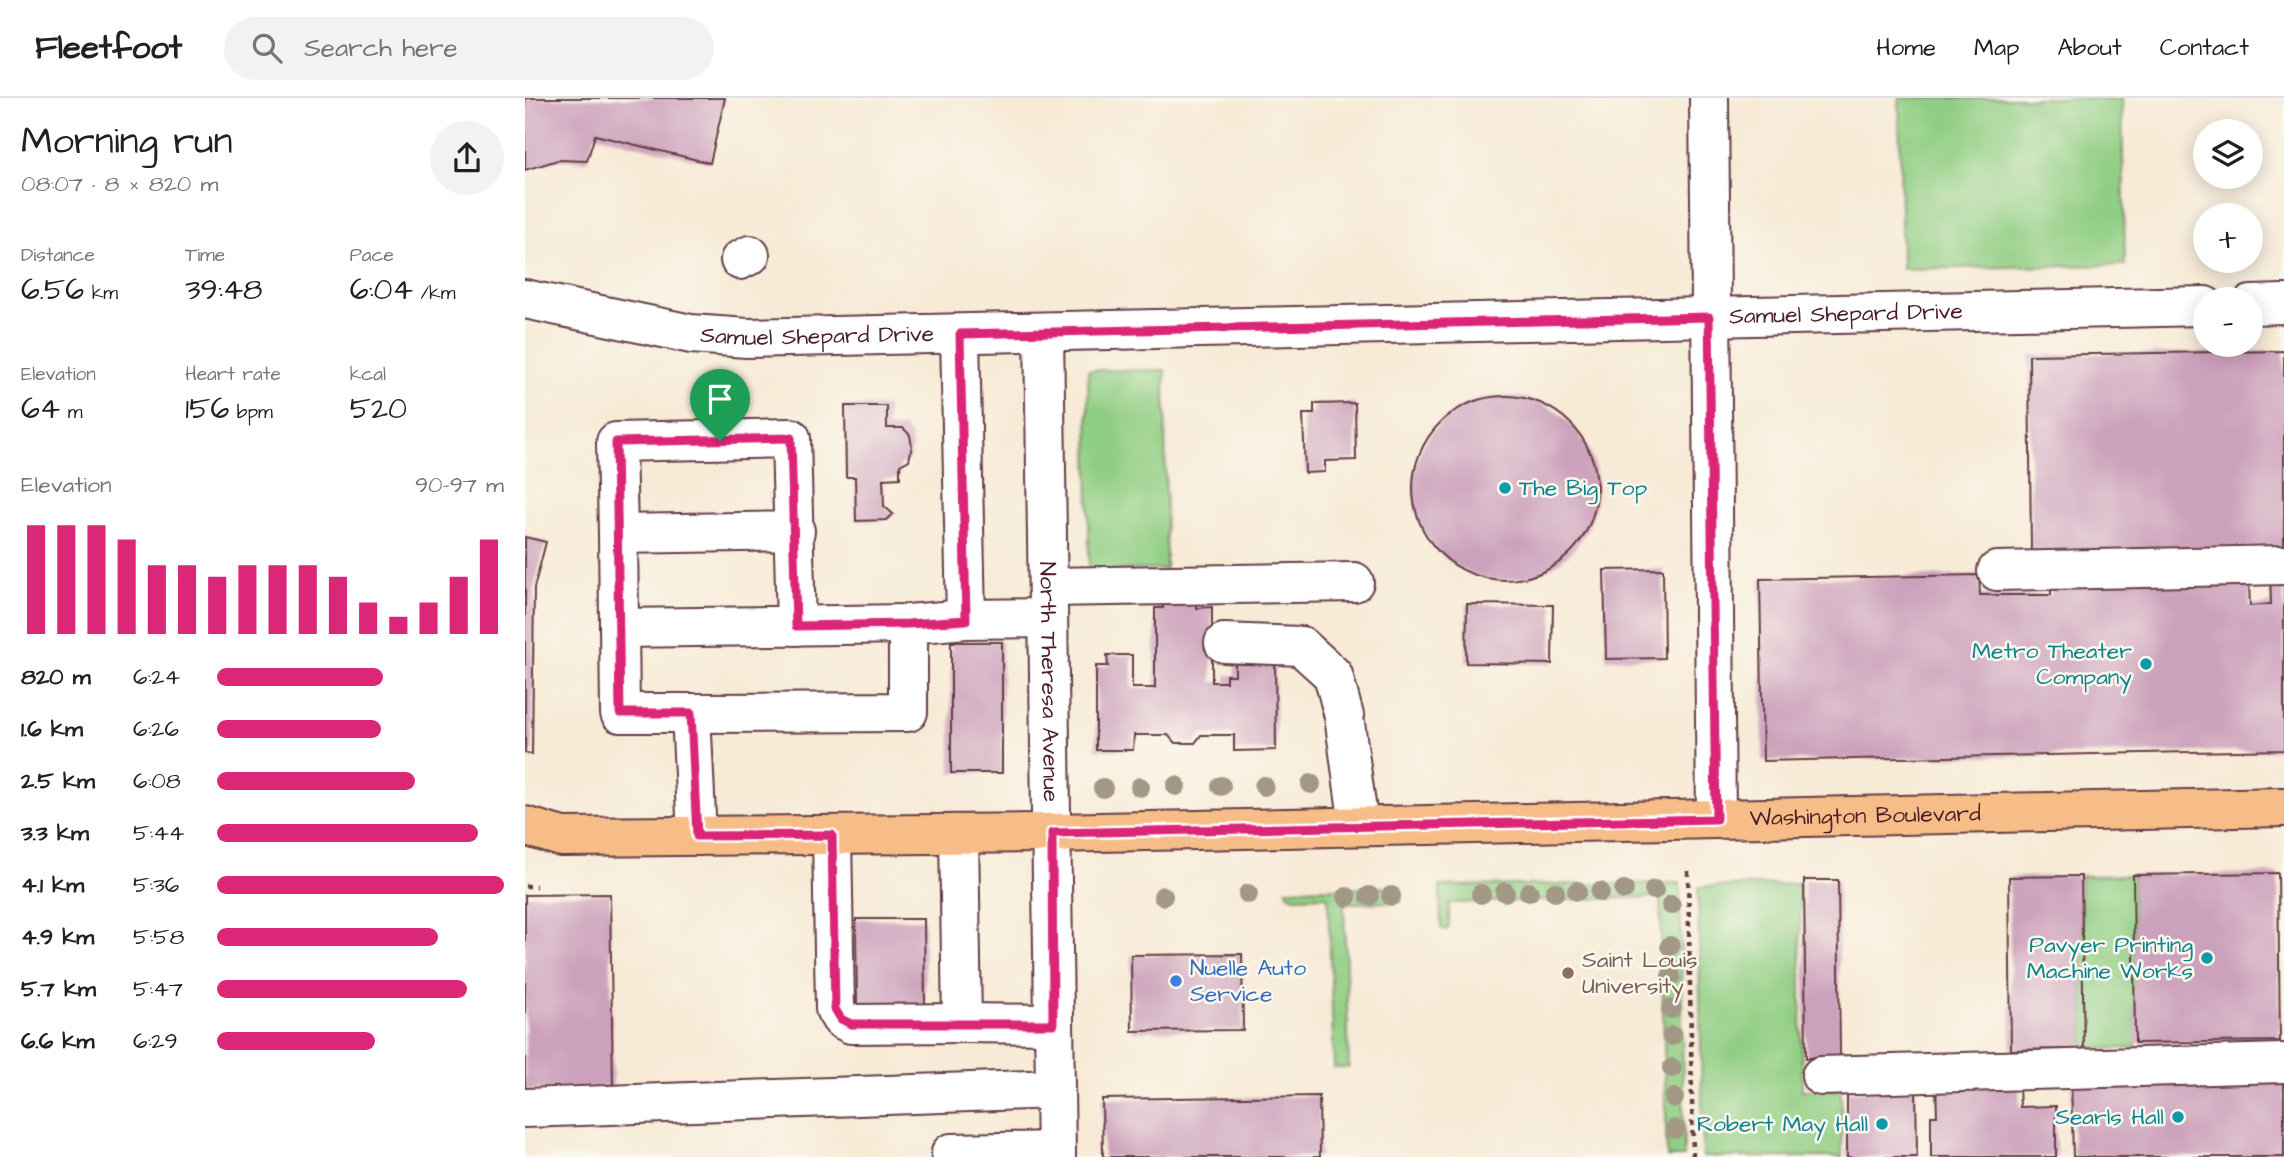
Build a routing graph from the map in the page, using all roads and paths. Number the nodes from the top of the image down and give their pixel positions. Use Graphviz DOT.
graph roads {
  1 [pos="1709,98"];
  2 [pos="525,299"];
  3 [pos="2284,304"];
  4 [pos="2263,305"];
  5 [pos="2193,306"];
  6 [pos="1709,317"];
  7 [pos="1044,332"];
  8 [pos="960,334"];
  9 [pos="795,531"];
  10 [pos="618,534"];
  11 [pos="2284,565"];
  12 [pos="1997,571"];
  13 [pos="1354,582"];
  14 [pos="1048,603"];
  15 [pos="966,620"];
  16 [pos="908,624"];
  17 [pos="796,626"];
  18 [pos="619,628"];
  19 [pos="1224,643"];
  20 [pos="691,713"];
  21 [pos="2284,807"];
  22 [pos="1716,819"];
  23 [pos="1359,826"];
  24 [pos="525,827"];
  25 [pos="1052,833"];
  26 [pos="959,834"];
  27 [pos="832,835"];
  28 [pos="697,836"];
  29 [pos="1688,871"];
  30 [pos="525,886"];
  31 [pos="536,886"];
  32 [pos="963,1023"];
  33 [pos="1053,1024"];
  34 [pos="2284,1063"];
  35 [pos="1821,1076"];
  36 [pos="1054,1089"];
  37 [pos="525,1108"];
  38 [pos="951,1153"];
  39 [pos="1056,1154"];
  40 [pos="1693,1157"];
  1 -- 6 [label="street"];
  2 -- 8 [label="street, Samuel Shepard Drive"];
  3 -- 4 [label="street"];
  5 -- 6 [label="street, Samuel Shepard Drive"];
  6 -- 7 [label="street, Samuel Shepard Drive"];
  6 -- 22 [label="street"];
  7 -- 8 [label="street, Samuel Shepard Drive"];
  7 -- 14 [label="street, North Theresa Avenue"];
  8 -- 15 [label="street"];
  9 -- 10 [label="street"];
  9 -- 10 [label="street"];
  9 -- 17 [label="street"];
  10 -- 18 [label="street"];
  11 -- 12 [label="street"];
  13 -- 14 [label="street"];
  14 -- 15 [label="street"];
  14 -- 25 [label="street, North Theresa Avenue"];
  15 -- 16 [label="street"];
  16 -- 17 [label="street"];
  16 -- 20 [label="street"];
  17 -- 18 [label="street"];
  18 -- 20 [label="street"];
  19 -- 23 [label="street"];
  20 -- 28 [label="street"];
  21 -- 22 [label="main road, Washington Boulevard"];
  22 -- 23 [label="main road, Washington Boulevard"];
  23 -- 25 [label="main road, Washington Boulevard"];
  24 -- 28 [label="main road, Washington Boulevard"];
  25 -- 26 [label="main road, Washington Boulevard"];
  25 -- 33 [label="street, North Theresa Avenue"];
  26 -- 27 [label="main road, Washington Boulevard"];
  26 -- 32 [label="street"];
  27 -- 28 [label="main road, Washington Boulevard"];
  27 -- 32 [label="street"];
  29 -- 40 [label="path"];
  30 -- 31 [label="path"];
  32 -- 33 [label="street"];
  33 -- 36 [label="street, North Theresa Avenue"];
  34 -- 35 [label="street"];
  36 -- 37 [label="street"];
  36 -- 39 [label="street, North Theresa Avenue"];
  38 -- 39 [label="street"];
}
